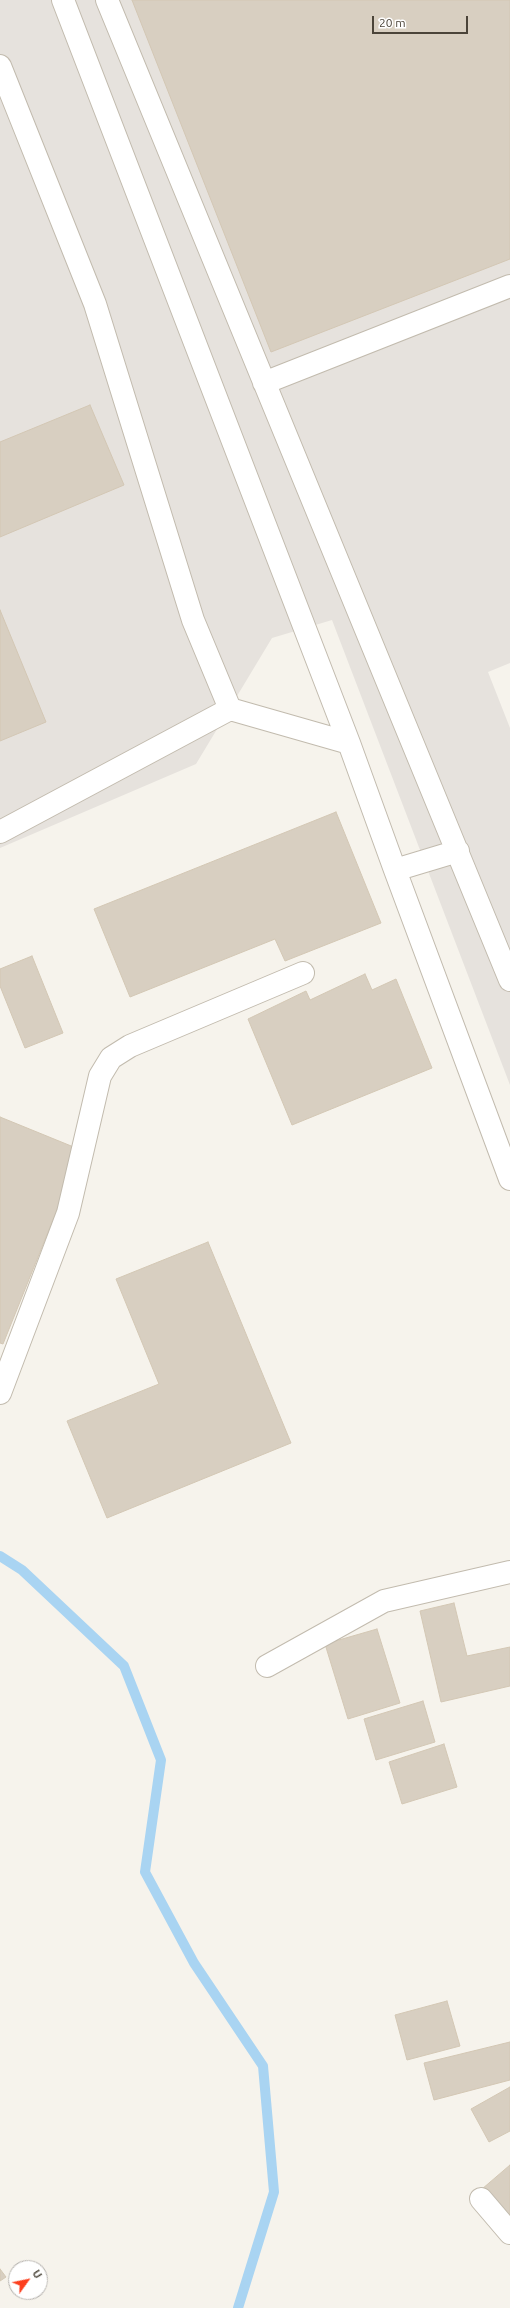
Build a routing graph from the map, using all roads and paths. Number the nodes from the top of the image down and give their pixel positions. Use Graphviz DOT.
graph roads {
  1 [pos="63,0"];
  2 [pos="107,0"];
  3 [pos="0,66"];
  4 [pos="510,286"];
  5 [pos="264,383"];
  6 [pos="230,709"];
  7 [pos="350,743"];
  8 [pos="0,832"];
  9 [pos="458,851"];
  10 [pos="394,870"];
  11 [pos="303,973"];
  12 [pos="510,980"];
  13 [pos="510,1179"];
  14 [pos="0,1393"];
  15 [pos="510,1572"];
  16 [pos="267,1666"];
  17 [pos="481,2199"];
  18 [pos="510,2233"];
  1 -- 7 [label="street"];
  2 -- 5 [label="street"];
  3 -- 6 [label="street"];
  4 -- 5 [label="street"];
  5 -- 9 [label="street"];
  6 -- 7 [label="street"];
  6 -- 8 [label="street"];
  7 -- 10 [label="street"];
  9 -- 10 [label="street"];
  9 -- 12 [label="street"];
  10 -- 13 [label="street"];
  11 -- 14 [label="street"];
  15 -- 16 [label="street"];
  17 -- 18 [label="street"];
}
